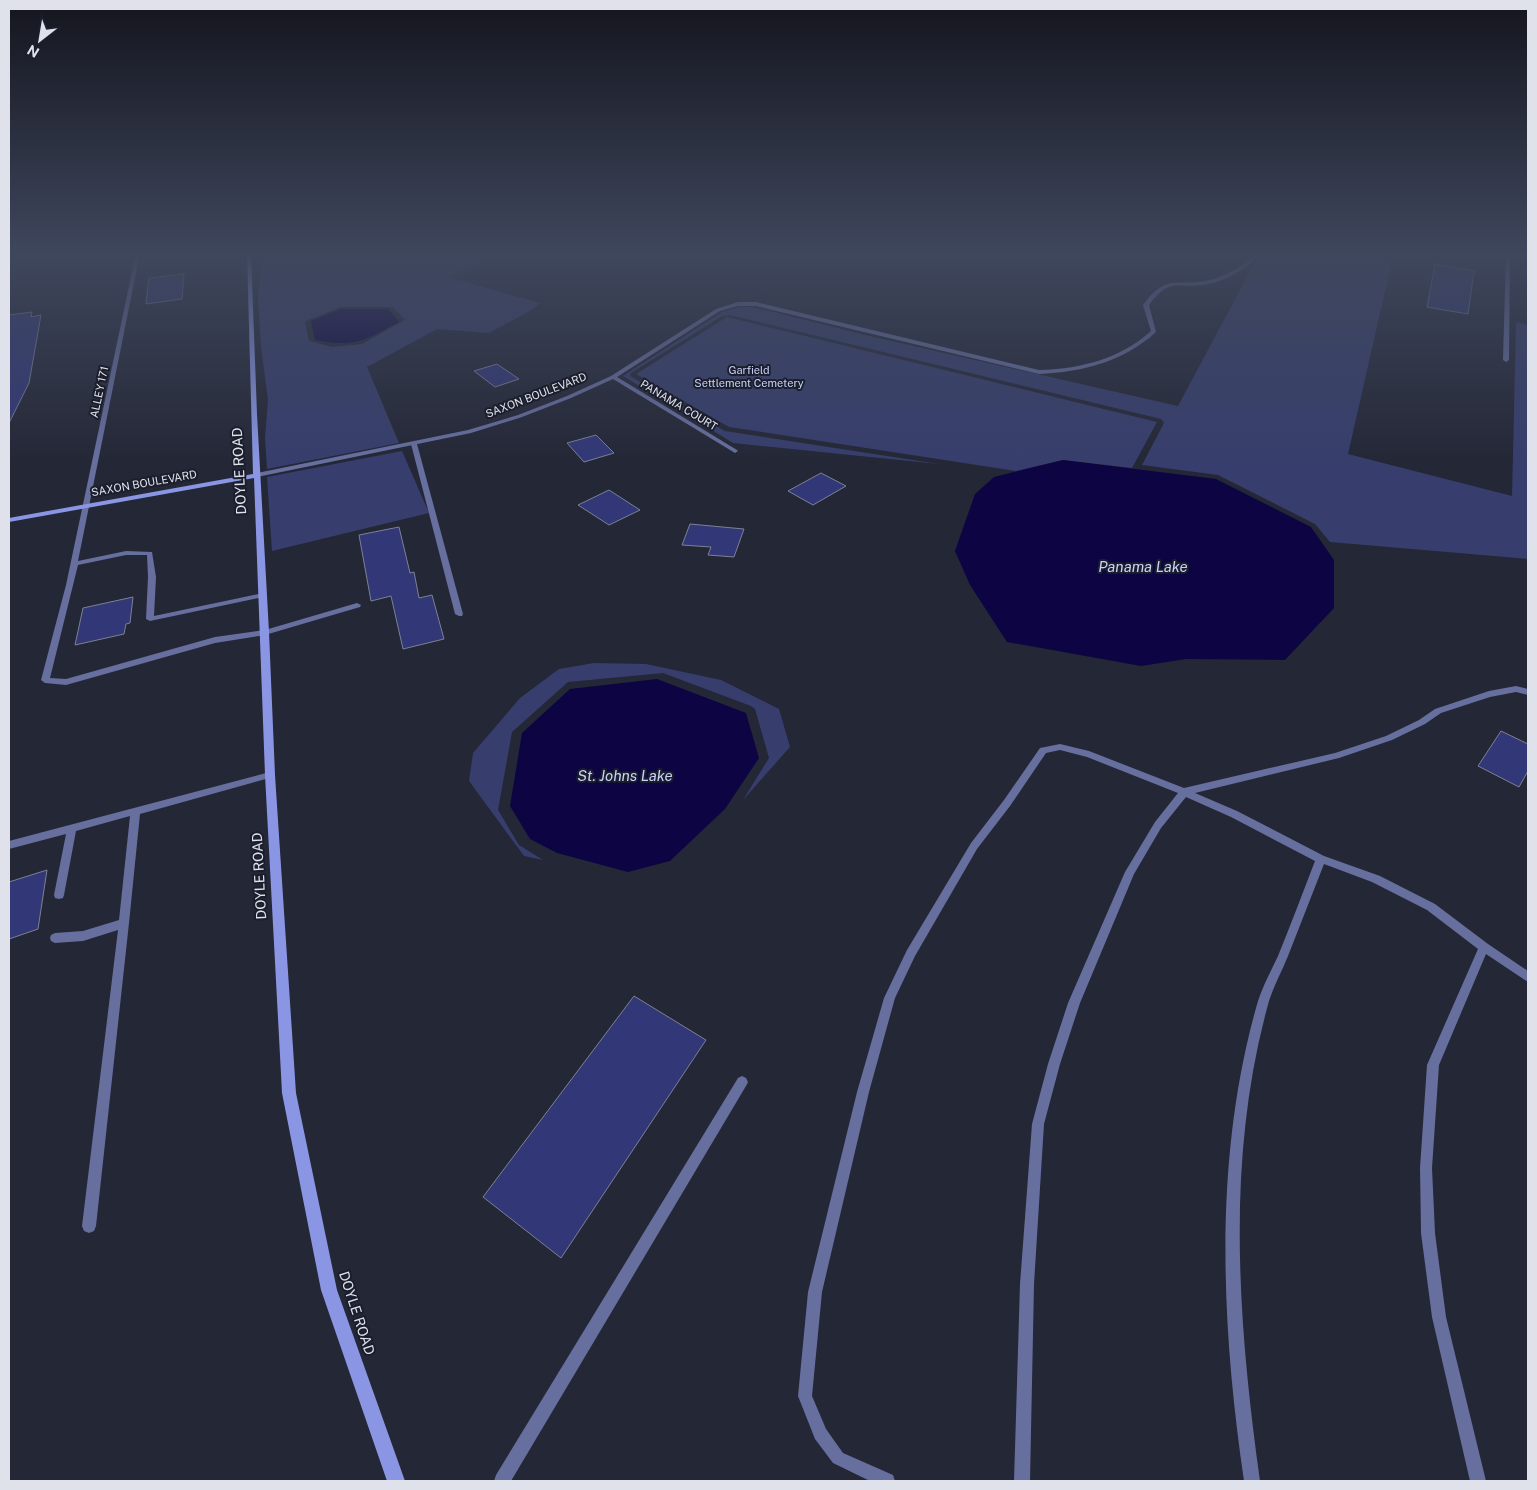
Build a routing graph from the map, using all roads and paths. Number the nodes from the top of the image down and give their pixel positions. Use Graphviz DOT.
graph roads {
  1 [pos="124,323"];
  2 [pos="252,323"];
  3 [pos="698,323"];
  4 [pos="833,323"];
  5 [pos="1151,323"];
  6 [pos="1507,323"];
  7 [pos="1506,360"];
  8 [pos="613,377"];
  9 [pos="414,444"];
  10 [pos="735,451"];
  11 [pos="257,475"];
  12 [pos="86,505"];
  13 [pos="9,520"];
  14 [pos="74,564"];
  15 [pos="263,595"];
  16 [pos="357,605"];
  17 [pos="459,614"];
  18 [pos="265,632"];
  19 [pos="1528,692"];
  20 [pos="270,775"];
  21 [pos="1184,792"];
  22 [pos="135,812"];
  23 [pos="72,828"];
  24 [pos="9,844"];
  25 [pos="1321,859"];
  26 [pos="59,895"];
  27 [pos="124,923"];
  28 [pos="55,938"];
  29 [pos="1484,947"];
  30 [pos="1528,977"];
  31 [pos="742,1082"];
  32 [pos="89,1226"];
  33 [pos="396,1481"];
  34 [pos="502,1481"];
  35 [pos="887,1481"];
  36 [pos="1022,1481"];
  37 [pos="1252,1481"];
  38 [pos="1478,1481"];
  1 -- 12 [label="lane, ALLEY 171"];
  2 -- 11 [label="main road, DOYLE ROAD"];
  3 -- 8 [label="street, SAXON BOULEVARD"];
  4 -- 5 [label="street, SAXON BOULEVARD"];
  6 -- 7 [label="street"];
  8 -- 9 [label="street, SAXON BOULEVARD"];
  8 -- 10 [label="street, PANAMA COURT"];
  9 -- 11 [label="street, SAXON BOULEVARD"];
  9 -- 17 [label="lane"];
  11 -- 12 [label="main road, SAXON BOULEVARD"];
  11 -- 15 [label="main road, DOYLE ROAD"];
  12 -- 13 [label="main road, SAXON BOULEVARD"];
  12 -- 14 [label="lane, ALLEY 171"];
  14 -- 15 [label="lane"];
  14 -- 18 [label="lane, ALLEY 171"];
  15 -- 18 [label="main road, DOYLE ROAD"];
  16 -- 18 [label="lane"];
  18 -- 20 [label="main road, DOYLE ROAD"];
  19 -- 21 [label="lane"];
  20 -- 22 [label="lane"];
  20 -- 33 [label="main road, DOYLE ROAD"];
  21 -- 25 [label="lane"];
  21 -- 35 [label="lane"];
  21 -- 36 [label="lane"];
  22 -- 23 [label="lane"];
  22 -- 27 [label="lane"];
  23 -- 24 [label="lane"];
  23 -- 26 [label="lane"];
  25 -- 29 [label="lane"];
  25 -- 37 [label="lane"];
  27 -- 28 [label="lane"];
  27 -- 32 [label="lane"];
  29 -- 30 [label="lane"];
  29 -- 38 [label="lane"];
  31 -- 34 [label="lane"];
}
